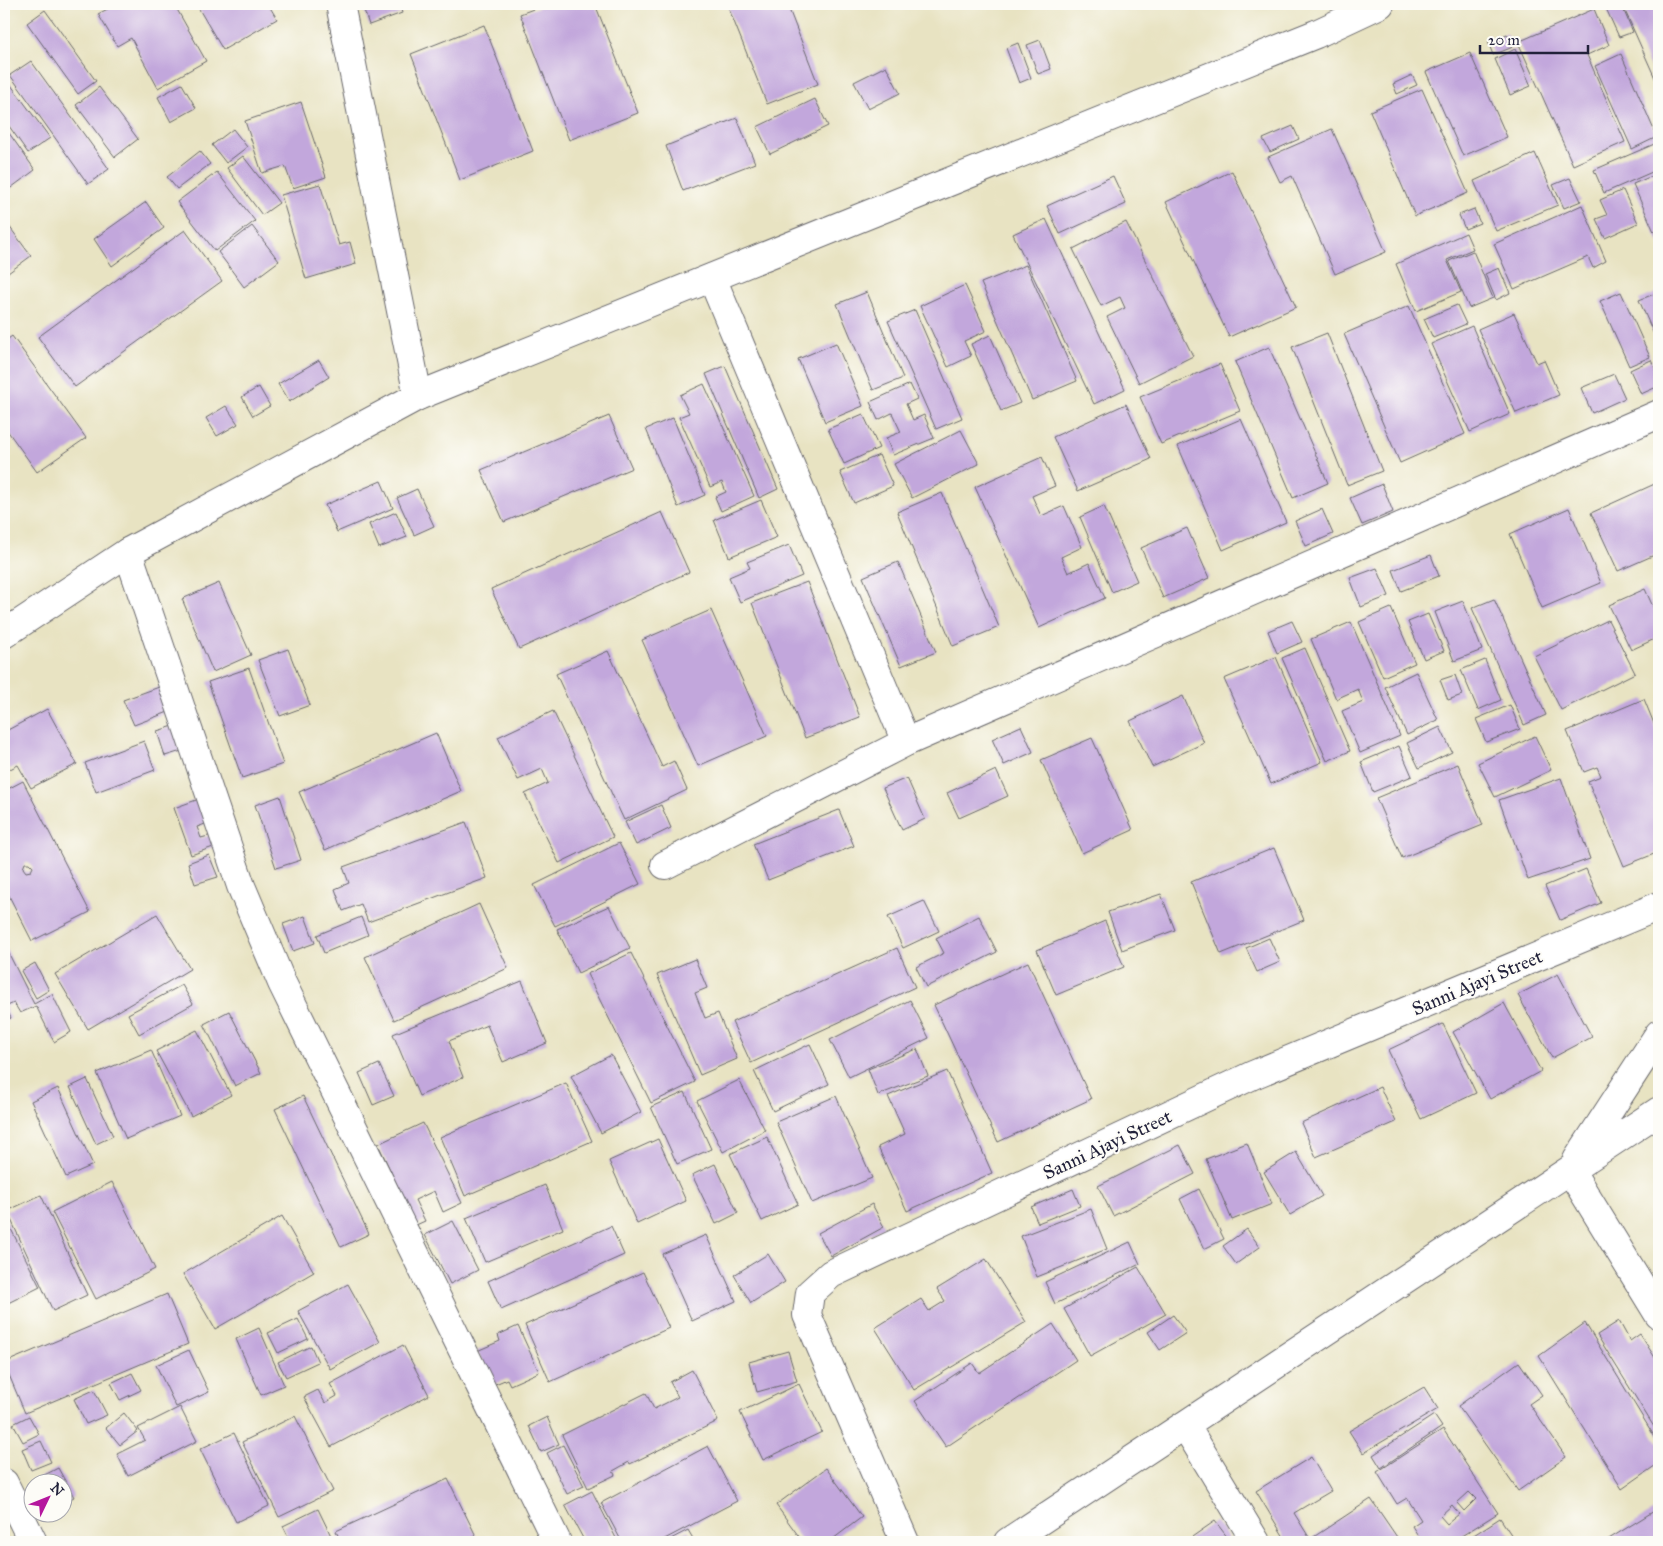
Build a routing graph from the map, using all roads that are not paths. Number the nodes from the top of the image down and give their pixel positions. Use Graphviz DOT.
graph roads {
  1 [pos="340,4"];
  2 [pos="1380,4"];
  3 [pos="712,278"];
  4 [pos="418,396"];
  5 [pos="1659,414"];
  6 [pos="128,552"];
  7 [pos="4,634"];
  8 [pos="906,742"];
  9 [pos="665,865"];
  10 [pos="1659,906"];
  11 [pos="1659,1034"];
  12 [pos="1659,1112"];
  13 [pos="1570,1170"];
  14 [pos="1659,1315"];
  15 [pos="1184,1425"];
  16 [pos="4,1483"];
  17 [pos="33,1542"];
  18 [pos="557,1542"];
  19 [pos="905,1542"];
  20 [pos="1008,1542"];
  21 [pos="1256,1542"];
  1 -- 4 [label="street"];
  2 -- 3 [label="street"];
  3 -- 4 [label="street"];
  3 -- 8 [label="street"];
  4 -- 6 [label="street"];
  5 -- 8 [label="street"];
  6 -- 7 [label="street"];
  6 -- 18 [label="street"];
  8 -- 9 [label="street"];
  10 -- 19 [label="street, Sanni Ajayi Street"];
  11 -- 13 [label="street"];
  12 -- 13 [label="street"];
  13 -- 14 [label="street"];
  13 -- 15 [label="street"];
  15 -- 20 [label="street"];
  15 -- 21 [label="street"];
  16 -- 17 [label="street"];
}
